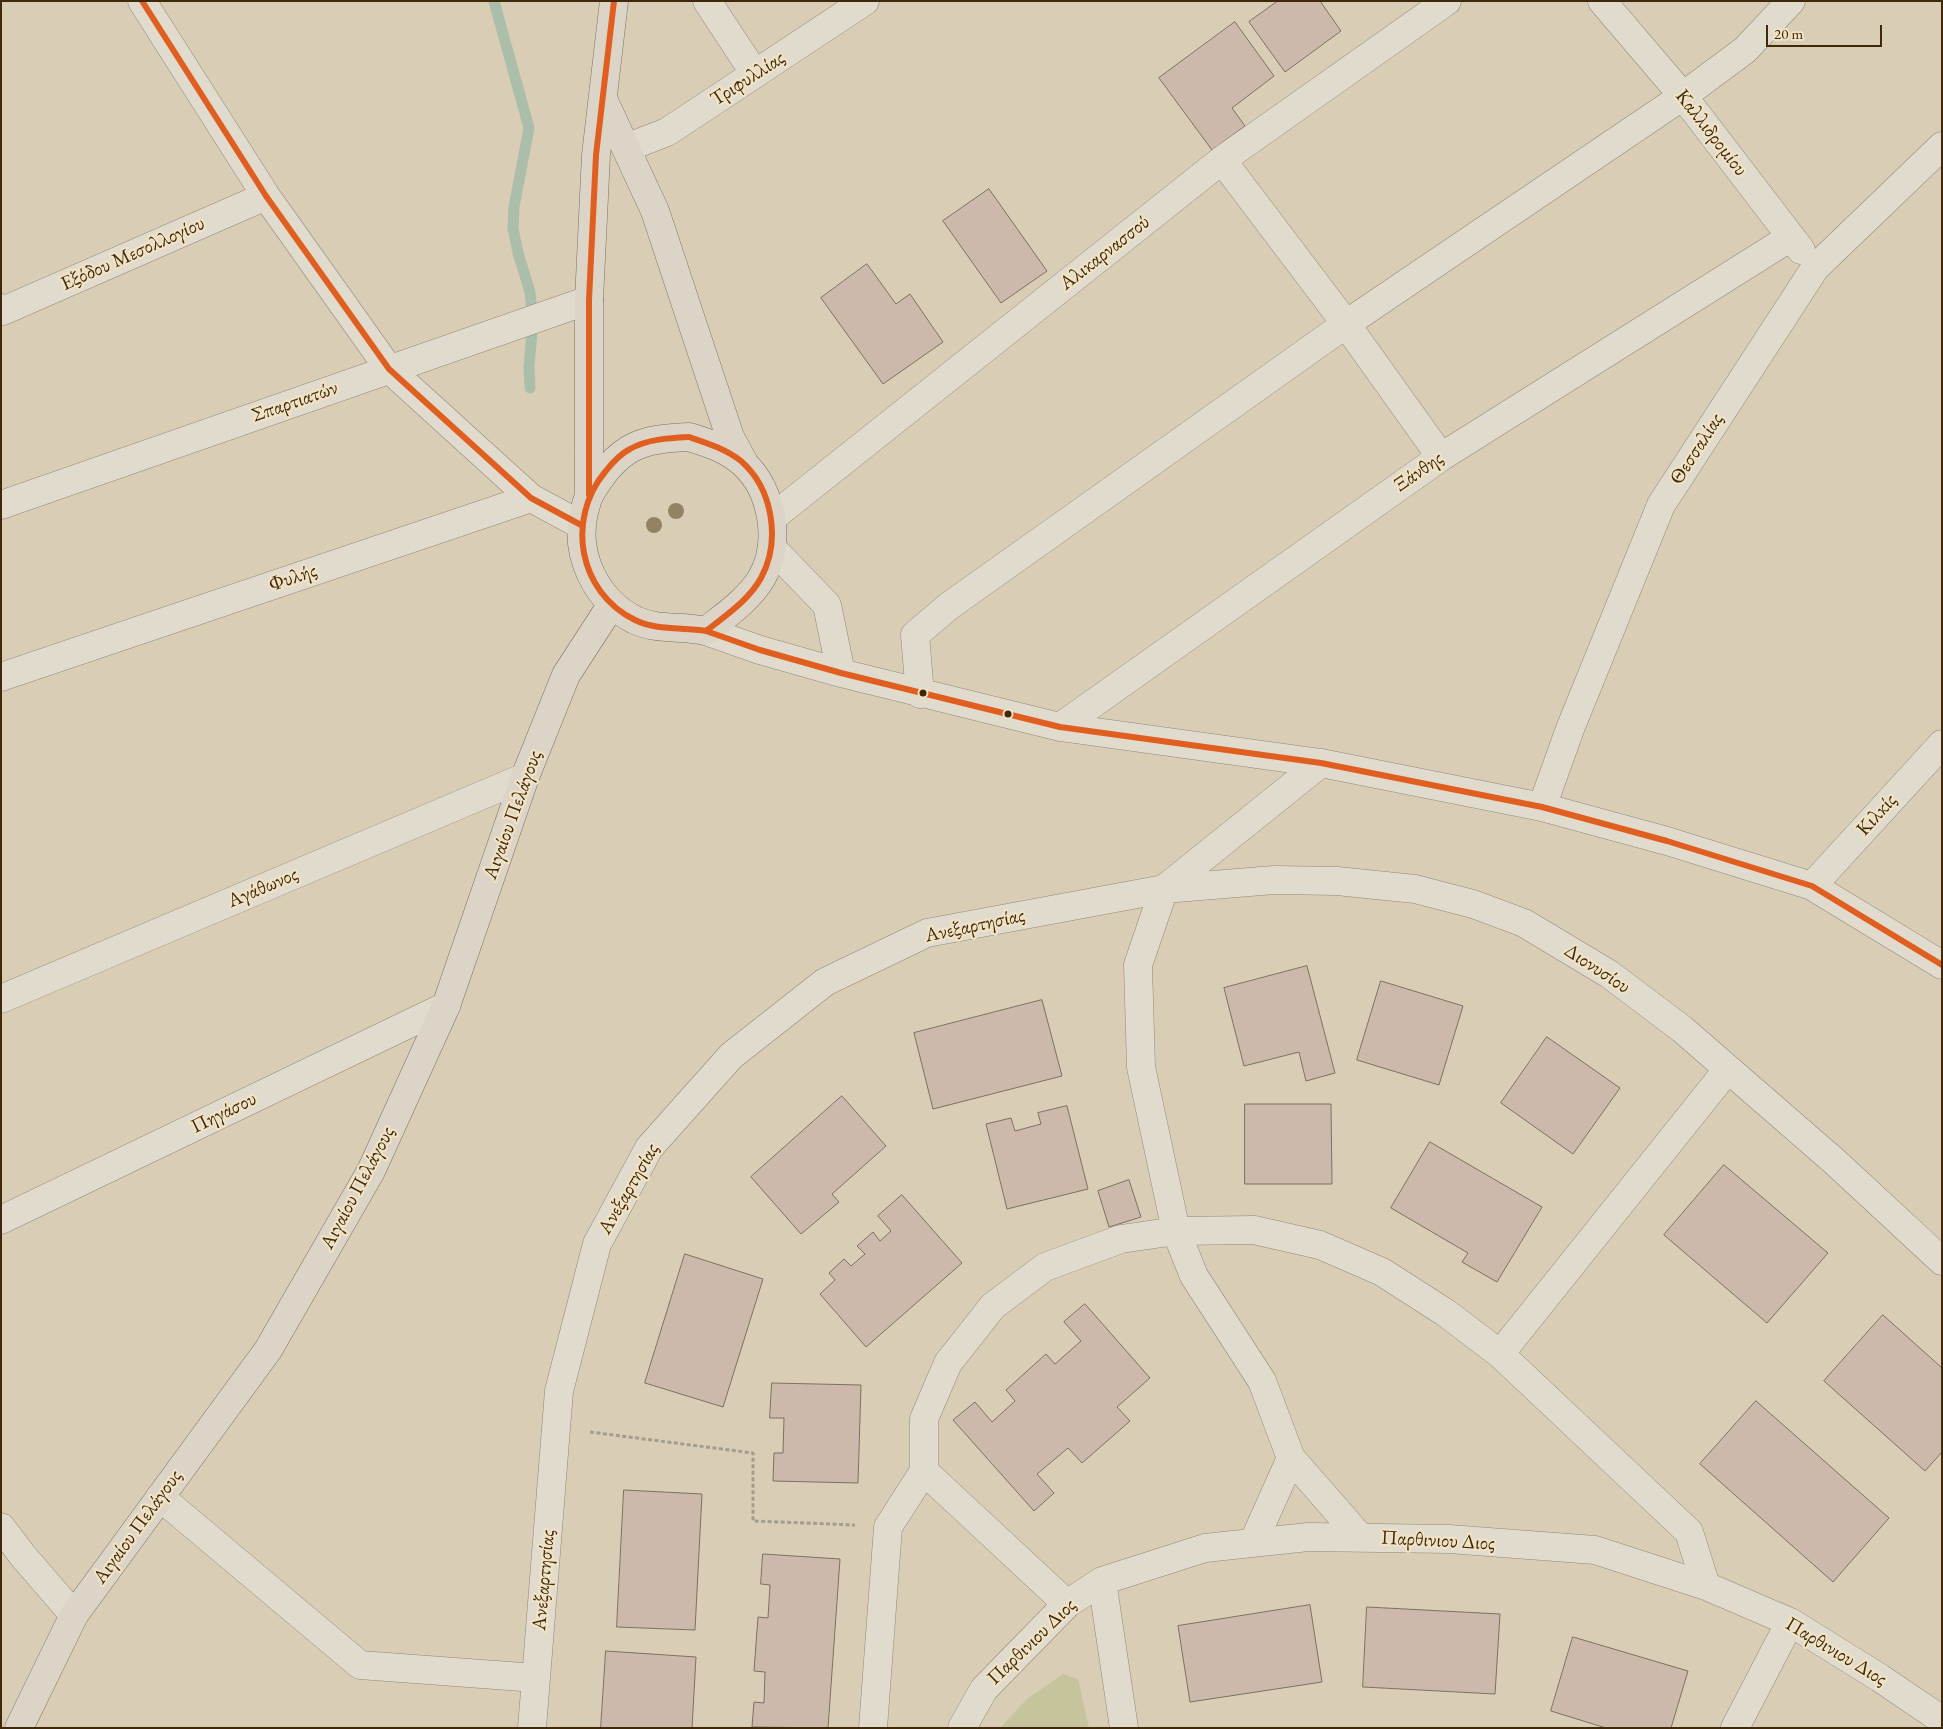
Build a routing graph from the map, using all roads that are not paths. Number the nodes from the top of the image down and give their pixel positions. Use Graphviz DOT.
graph roads {
  1 [pos="142,1"];
  2 [pos="614,1"];
  3 [pos="707,1"];
  4 [pos="865,1"];
  5 [pos="1447,1"];
  6 [pos="1602,1"];
  7 [pos="1791,1"];
  8 [pos="755,74"];
  9 [pos="1683,96"];
  10 [pos="603,99"];
  11 [pos="1942,146"];
  12 [pos="626,148"];
  13 [pos="1222,160"];
  14 [pos="266,196"];
  15 [pos="1791,237"];
  16 [pos="1815,268"];
  17 [pos="589,300"];
  18 [pos="1,308"];
  19 [pos="1346,324"];
  20 [pos="389,369"];
  21 [pos="1440,457"];
  22 [pos="744,464"];
  23 [pos="589,495"];
  24 [pos="531,498"];
  25 [pos="1,505"];
  26 [pos="772,517"];
  27 [pos="581,525"];
  28 [pos="772,548"];
  29 [pos="612,604"];
  30 [pos="706,631"];
  31 [pos="841,673"];
  32 [pos="1,677"];
  33 [pos="920,694"];
  34 [pos="1060,727"];
  35 [pos="1942,744"];
  36 [pos="1321,763"];
  37 [pos="525,777"];
  38 [pos="1542,807"];
  39 [pos="1812,886"];
  40 [pos="1164,889"];
  41 [pos="1942,965"];
  42 [pos="1,999"];
  43 [pos="446,1006"];
  44 [pos="1728,1069"];
  45 [pos="1,1220"];
  46 [pos="1176,1231"];
  47 [pos="1942,1262"];
  48 [pos="1500,1354"];
  49 [pos="1291,1458"];
  50 [pos="924,1471"];
  51 [pos="160,1497"];
  52 [pos="1,1527"];
  53 [pos="1360,1537"];
  54 [pos="1253,1543"];
  55 [pos="1102,1581"];
  56 [pos="1706,1586"];
  57 [pos="1067,1604"];
  58 [pos="74,1615"];
  59 [pos="1790,1622"];
  60 [pos="536,1678"];
  61 [pos="1942,1720"];
  62 [pos="19,1728"];
  63 [pos="532,1728"];
  64 [pos="872,1728"];
  65 [pos="962,1728"];
  66 [pos="1124,1728"];
  67 [pos="1735,1728"];
  1 -- 14 [label="street"];
  2 -- 10 [label="main road"];
  3 -- 8 [label="street"];
  4 -- 8 [label="street, Τριφυλλίας"];
  5 -- 13 [label="street, Αλικαρνασσού"];
  6 -- 9 [label="street, Καλλιδρομίου"];
  7 -- 9 [label="street"];
  8 -- 12 [label="street, Τριφυλλίας"];
  9 -- 15 [label="street, Καλλιδρομίου"];
  9 -- 19 [label="street"];
  10 -- 12 [label="main road"];
  10 -- 17 [label="main road"];
  11 -- 16 [label="street, Θεσσαλίας"];
  12 -- 22 [label="main road"];
  13 -- 19 [label="street"];
  13 -- 26 [label="street, Αλικαρνασσού"];
  14 -- 18 [label="street, Εξόδου Μεσολλογίου"];
  14 -- 20 [label="street"];
  15 -- 16 [label="street, Καλλιδρομίου"];
  15 -- 21 [label="street, Ξάνθης"];
  16 -- 38 [label="street, Θεσσαλίας"];
  17 -- 20 [label="street, Σπαρτιατών"];
  17 -- 23 [label="main road"];
  19 -- 21 [label="street"];
  19 -- 33 [label="street"];
  20 -- 24 [label="street"];
  20 -- 25 [label="street, Σπαρτιατών"];
  21 -- 34 [label="street, Ξάνθης"];
  22 -- 23 [label="main road"];
  22 -- 26 [label="main road"];
  23 -- 27 [label="main road"];
  24 -- 27 [label="street"];
  24 -- 32 [label="street, Φυλής"];
  26 -- 28 [label="main road"];
  27 -- 29 [label="main road"];
  28 -- 30 [label="main road"];
  28 -- 31 [label="street"];
  29 -- 30 [label="main road"];
  29 -- 37 [label="main road, Αιγαίου Πελάγους"];
  30 -- 31 [label="street"];
  31 -- 33 [label="street"];
  33 -- 34 [label="street"];
  34 -- 36 [label="street"];
  35 -- 39 [label="street, Κιλκίς"];
  36 -- 38 [label="street"];
  36 -- 40 [label="street"];
  37 -- 42 [label="street, Αγάθωνος"];
  37 -- 43 [label="main road, Αιγαίου Πελάγους"];
  38 -- 39 [label="street"];
  39 -- 41 [label="street"];
  40 -- 44 [label="street, Διονυσίου"];
  40 -- 46 [label="street"];
  40 -- 60 [label="street, Ανεξαρτησίας"];
  43 -- 45 [label="street, Πηγάσου"];
  43 -- 51 [label="main road, Αιγαίου Πελάγους"];
  44 -- 47 [label="street, Διονυσίου"];
  44 -- 48 [label="street"];
  46 -- 48 [label="street"];
  46 -- 49 [label="street"];
  46 -- 50 [label="street"];
  48 -- 56 [label="street"];
  49 -- 53 [label="street"];
  49 -- 54 [label="street"];
  50 -- 57 [label="street"];
  50 -- 64 [label="street"];
  51 -- 58 [label="main road, Αιγαίου Πελάγους"];
  51 -- 60 [label="street"];
  52 -- 58 [label="street"];
  53 -- 54 [label="street, Παρθινιου Διος"];
  53 -- 56 [label="street, Παρθινιου Διος"];
  54 -- 55 [label="street, Παρθινιου Διος"];
  55 -- 57 [label="street, Παρθινιου Διος"];
  55 -- 66 [label="street"];
  56 -- 59 [label="street, Παρθινιου Διος"];
  57 -- 65 [label="street, Παρθινιου Διος"];
  58 -- 62 [label="main road, Αιγαίου Πελάγους"];
  59 -- 61 [label="street, Παρθινιου Διος"];
  59 -- 67 [label="street"];
  60 -- 63 [label="street, Ανεξαρτησίας"];
}
